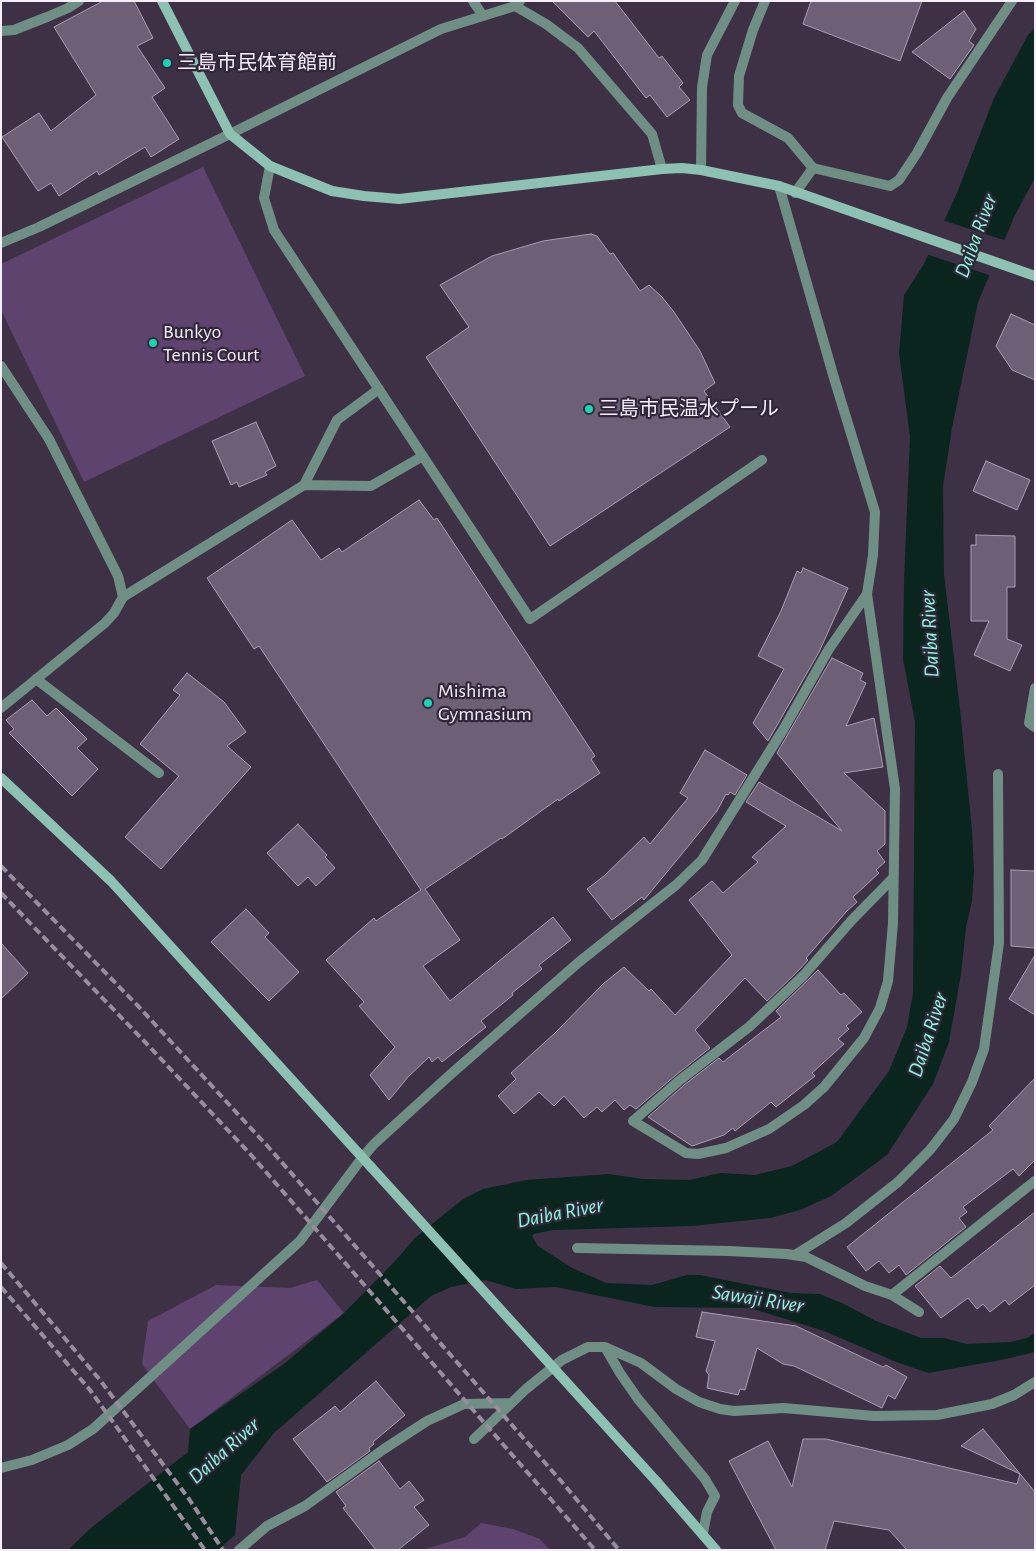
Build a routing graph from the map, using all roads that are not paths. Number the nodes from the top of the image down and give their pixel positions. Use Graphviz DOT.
graph roads {
  1 [pos="79,1"];
  2 [pos="162,1"];
  3 [pos="473,1"];
  4 [pos="735,1"];
  5 [pos="765,1"];
  6 [pos="1012,1"];
  7 [pos="517,4"];
  8 [pos="483,16"];
  9 [pos="1,31"];
  10 [pos="230,134"];
  11 [pos="270,166"];
  12 [pos="813,168"];
  13 [pos="662,169"];
  14 [pos="701,170"];
  15 [pos="779,186"];
  16 [pos="795,193"];
  17 [pos="1,243"];
  18 [pos="1035,276"];
  19 [pos="1,366"];
  20 [pos="379,389"];
  21 [pos="423,456"];
  22 [pos="762,460"];
  23 [pos="304,485"];
  24 [pos="867,594"];
  25 [pos="123,597"];
  26 [pos="36,680"];
  27 [pos="1035,688"];
  28 [pos="1,708"];
  29 [pos="1035,727"];
  30 [pos="159,773"];
  31 [pos="998,774"];
  32 [pos="1,778"];
  33 [pos="894,878"];
  34 [pos="362,1158"];
  35 [pos="1035,1181"];
  36 [pos="577,1248"];
  37 [pos="795,1255"];
  38 [pos="892,1295"];
  39 [pos="919,1312"];
  40 [pos="605,1347"];
  41 [pos="1035,1382"];
  42 [pos="511,1403"];
  43 [pos="474,1439"];
  44 [pos="1,1468"];
  45 [pos="702,1533"];
  46 [pos="239,1550"];
  47 [pos="716,1550"];
  1 -- 9 [label="street"];
  2 -- 10 [label="street"];
  3 -- 8 [label="street"];
  4 -- 14 [label="street"];
  5 -- 12 [label="street"];
  6 -- 12 [label="street"];
  7 -- 8 [label="street"];
  7 -- 13 [label="street"];
  8 -- 10 [label="street"];
  10 -- 11 [label="street"];
  10 -- 17 [label="street"];
  11 -- 13 [label="street"];
  11 -- 20 [label="street"];
  12 -- 16 [label="street"];
  13 -- 14 [label="street"];
  14 -- 15 [label="street"];
  15 -- 16 [label="street"];
  15 -- 24 [label="street"];
  16 -- 18 [label="street"];
  19 -- 25 [label="street"];
  20 -- 21 [label="street"];
  20 -- 23 [label="street"];
  21 -- 22 [label="street"];
  21 -- 23 [label="street"];
  23 -- 25 [label="street"];
  24 -- 33 [label="street"];
  24 -- 34 [label="street"];
  25 -- 26 [label="street"];
  26 -- 28 [label="street"];
  26 -- 30 [label="street"];
  27 -- 29 [label="street"];
  31 -- 37 [label="street"];
  32 -- 34 [label="street"];
  33 -- 33 [label="street"];
  34 -- 44 [label="street"];
  34 -- 45 [label="street, bridge"];
  35 -- 38 [label="street"];
  36 -- 37 [label="street"];
  37 -- 38 [label="street"];
  38 -- 39 [label="street"];
  40 -- 41 [label="street"];
  40 -- 42 [label="street"];
  40 -- 45 [label="street"];
  42 -- 43 [label="street"];
  42 -- 46 [label="street"];
  45 -- 47 [label="street"];
}
